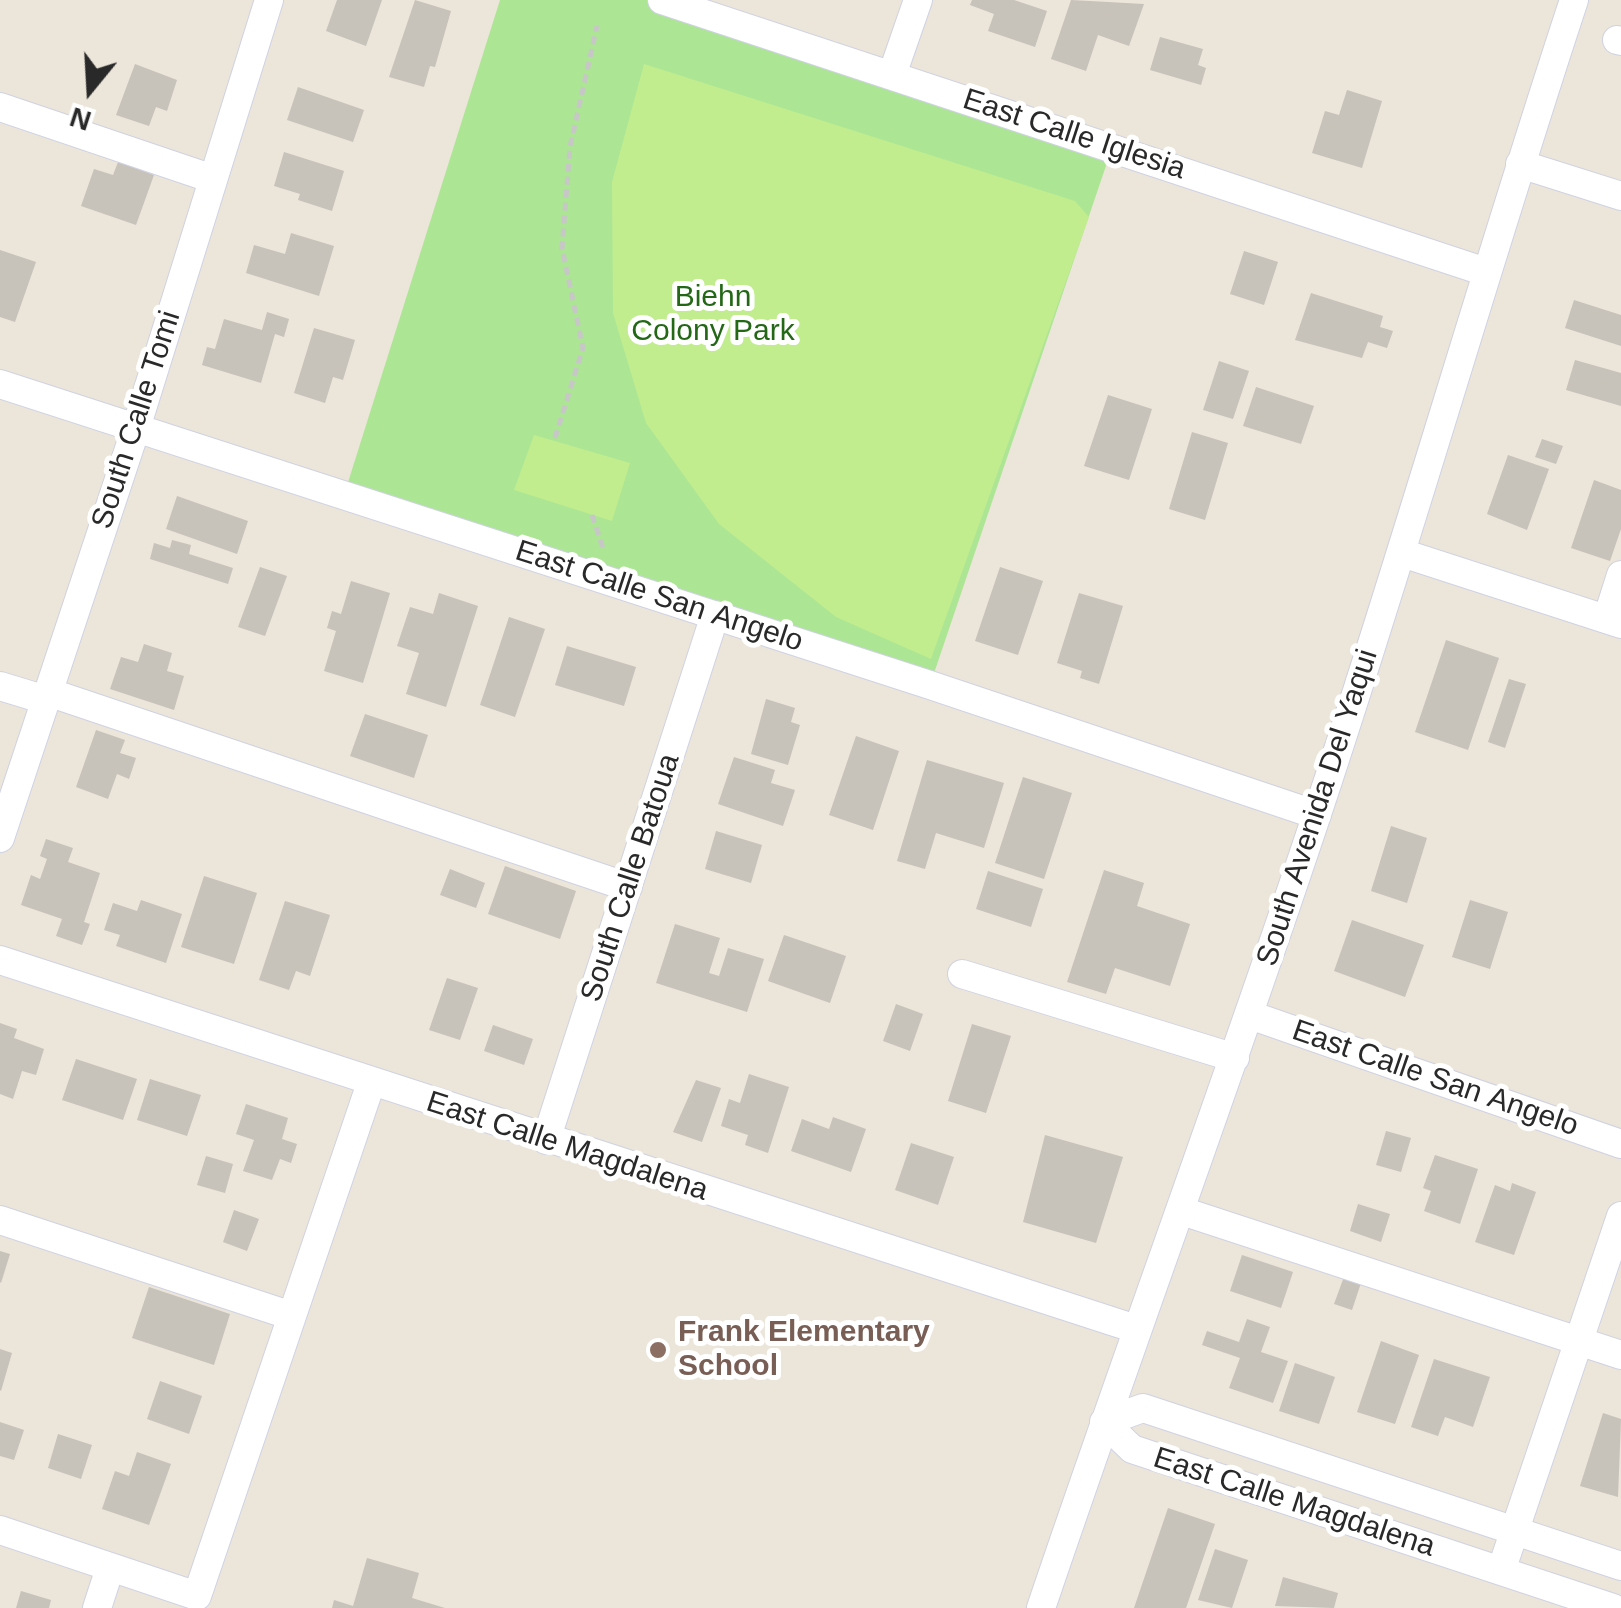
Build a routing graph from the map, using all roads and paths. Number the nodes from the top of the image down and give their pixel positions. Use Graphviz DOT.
graph roads {
  1 [pos="270,0"];
  2 [pos="662,0"];
  3 [pos="918,0"];
  4 [pos="1574,0"];
  5 [pos="598,26"];
  6 [pos="892,75"];
  7 [pos="0,107"];
  8 [pos="1520,164"];
  9 [pos="213,179"];
  10 [pos="1621,196"];
  11 [pos="1486,272"];
  12 [pos="0,384"];
  13 [pos="136,428"];
  14 [pos="555,438"];
  15 [pos="592,515"];
  16 [pos="604,552"];
  17 [pos="1402,553"];
  18 [pos="1621,575"];
  19 [pos="715,615"];
  20 [pos="1614,621"];
  21 [pos="0,686"];
  22 [pos="47,696"];
  23 [pos="1317,816"];
  24 [pos="0,838"];
  25 [pos="628,887"];
  26 [pos="0,960"];
  27 [pos="962,974"];
  28 [pos="1250,1014"];
  29 [pos="1235,1058"];
  30 [pos="371,1083"];
  31 [pos="546,1140"];
  32 [pos="1621,1144"];
  33 [pos="1182,1211"];
  34 [pos="1621,1216"];
  35 [pos="0,1220"];
  36 [pos="292,1316"];
  37 [pos="1136,1329"];
  38 [pos="1579,1340"];
  39 [pos="1621,1355"];
  40 [pos="1104,1422"];
  41 [pos="0,1530"];
  42 [pos="1514,1530"];
  43 [pos="1621,1566"];
  44 [pos="110,1568"];
  45 [pos="1501,1571"];
  46 [pos="97,1608"];
  47 [pos="1040,1608"];
  48 [pos="1613,1608"];
  1 -- 9 [label="street, South Calle Tomi"];
  2 -- 6 [label="street, East Calle Iglesia"];
  3 -- 6 [label="street"];
  4 -- 8 [label="street, South Avenida Del Yaqui"];
  5 -- 14 [label="path"];
  6 -- 11 [label="street, East Calle Iglesia"];
  7 -- 9 [label="street"];
  8 -- 10 [label="street"];
  8 -- 11 [label="street, South Avenida Del Yaqui"];
  9 -- 13 [label="street, South Calle Tomi"];
  11 -- 17 [label="street, South Avenida Del Yaqui"];
  12 -- 13 [label="street, East Calle San Angelo"];
  13 -- 19 [label="street, East Calle San Angelo"];
  13 -- 22 [label="street, South Calle Tomi"];
  15 -- 16 [label="path"];
  17 -- 20 [label="street"];
  17 -- 23 [label="street, South Avenida Del Yaqui"];
  18 -- 20 [label="street"];
  19 -- 23 [label="street, East Calle San Angelo"];
  19 -- 25 [label="street, South Calle Batoua"];
  21 -- 22 [label="street"];
  22 -- 24 [label="street, South Calle Tomi"];
  22 -- 25 [label="street"];
  23 -- 28 [label="street, South Avenida Del Yaqui"];
  25 -- 31 [label="street, South Calle Batoua"];
  26 -- 30 [label="street, East Calle Magdalena"];
  27 -- 29 [label="street"];
  28 -- 29 [label="street, South Avenida Del Yaqui"];
  28 -- 32 [label="street, East Calle San Angelo"];
  29 -- 33 [label="street, South Avenida Del Yaqui"];
  30 -- 31 [label="street, East Calle Magdalena"];
  30 -- 36 [label="street"];
  31 -- 37 [label="street, East Calle Magdalena"];
  33 -- 37 [label="street, South Avenida Del Yaqui"];
  33 -- 38 [label="street"];
  34 -- 38 [label="street"];
  35 -- 36 [label="street"];
  36 -- 44 [label="street"];
  37 -- 40 [label="street, South Avenida Del Yaqui"];
  38 -- 39 [label="street"];
  38 -- 42 [label="street"];
  40 -- 42 [label="street, East Calle Magdalena"];
  40 -- 45 [label="street, East Calle Magdalena"];
  40 -- 47 [label="street, South Avenida Del Yaqui"];
  41 -- 44 [label="street"];
  42 -- 43 [label="street, East Calle Magdalena"];
  42 -- 45 [label="street"];
  44 -- 46 [label="street"];
  45 -- 48 [label="street, East Calle Magdalena"];
}
